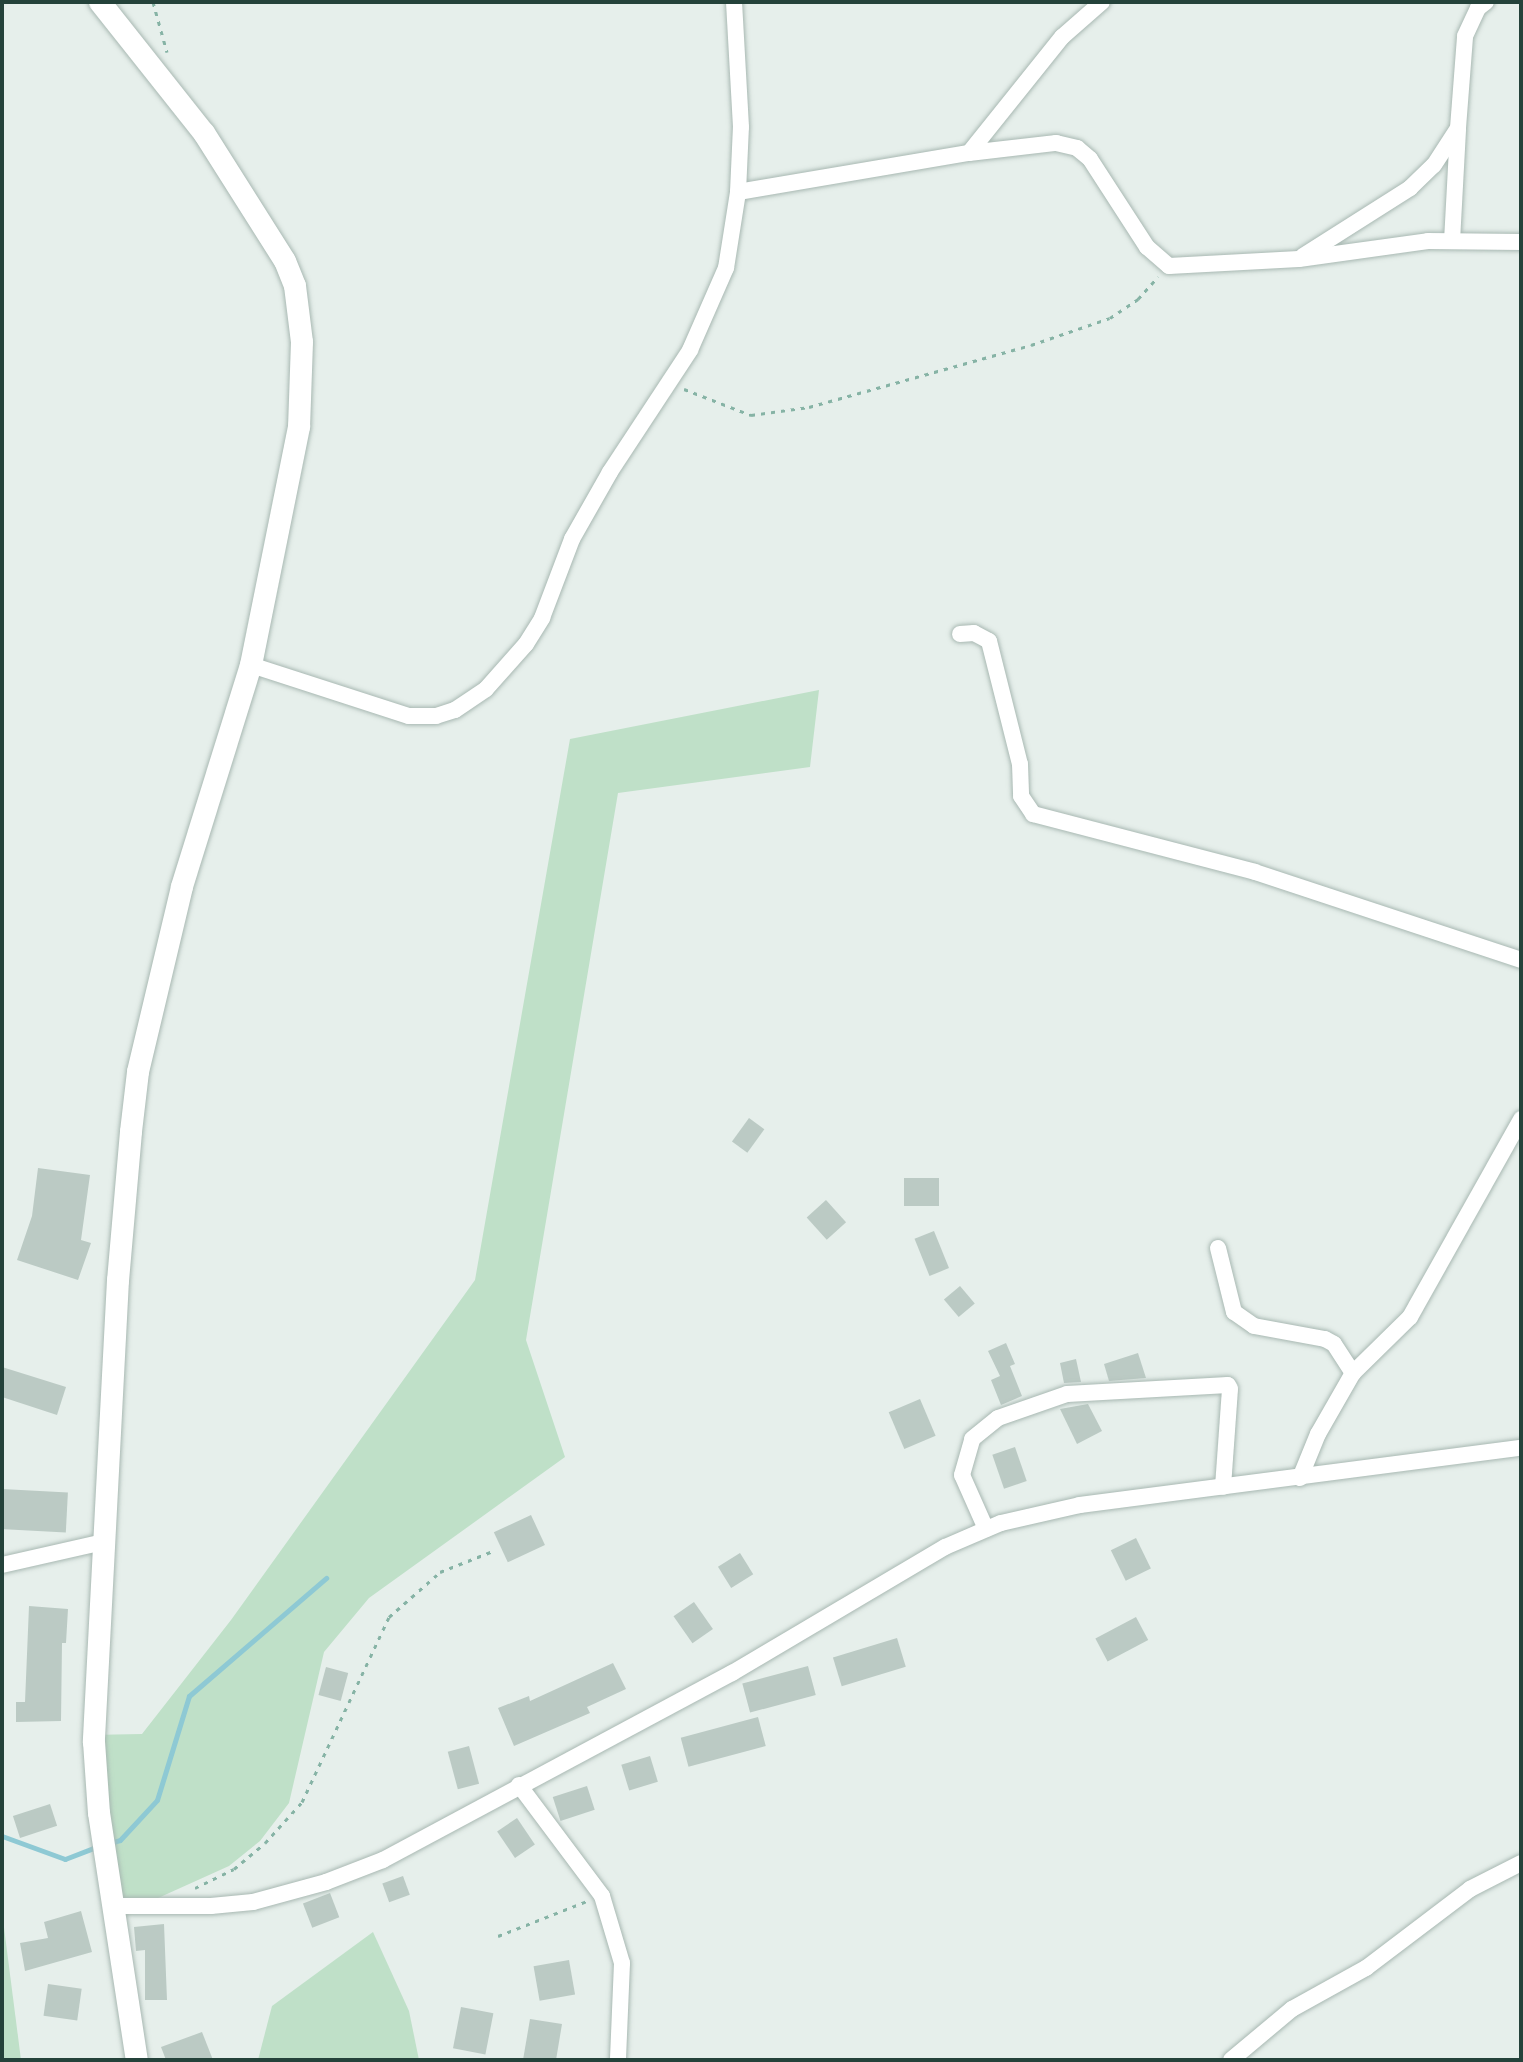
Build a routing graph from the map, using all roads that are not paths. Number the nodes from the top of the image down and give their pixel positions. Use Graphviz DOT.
graph roads {
  1 [pos="100,2"];
  2 [pos="734,2"];
  3 [pos="1102,2"];
  4 [pos="1486,2"];
  5 [pos="1458,128"];
  6 [pos="969,153"];
  7 [pos="738,192"];
  8 [pos="1452,241"];
  9 [pos="1521,242"];
  10 [pos="1299,259"];
  11 [pos="960,634"];
  12 [pos="251,665"];
  13 [pos="1521,960"];
  14 [pos="1521,1119"];
  15 [pos="1218,1248"];
  16 [pos="1353,1373"];
  17 [pos="1521,1448"];
  18 [pos="1300,1478"];
  19 [pos="1223,1487"];
  20 [pos="986,1529"];
  21 [pos="103,1542"];
  22 [pos="2,1565"];
  23 [pos="519,1785"];
  24 [pos="1521,1863"];
  25 [pos="113,1906"];
  26 [pos="137,2060"];
  27 [pos="618,2060"];
  28 [pos="1231,2060"];
  1 -- 12 [label="street"];
  2 -- 7 [label="street"];
  3 -- 6 [label="street"];
  4 -- 5 [label="street"];
  5 -- 8 [label="street"];
  5 -- 10 [label="street"];
  6 -- 7 [label="street"];
  6 -- 10 [label="street"];
  7 -- 12 [label="street"];
  8 -- 9 [label="street"];
  8 -- 10 [label="street"];
  11 -- 13 [label="street"];
  12 -- 21 [label="street"];
  14 -- 16 [label="street"];
  15 -- 16 [label="street"];
  16 -- 18 [label="street"];
  17 -- 18 [label="street"];
  18 -- 19 [label="street"];
  19 -- 20 [label="street"];
  19 -- 20 [label="street"];
  20 -- 23 [label="street"];
  21 -- 22 [label="street"];
  21 -- 25 [label="street"];
  23 -- 25 [label="street"];
  23 -- 27 [label="street"];
  24 -- 28 [label="street"];
  25 -- 26 [label="street"];
}
